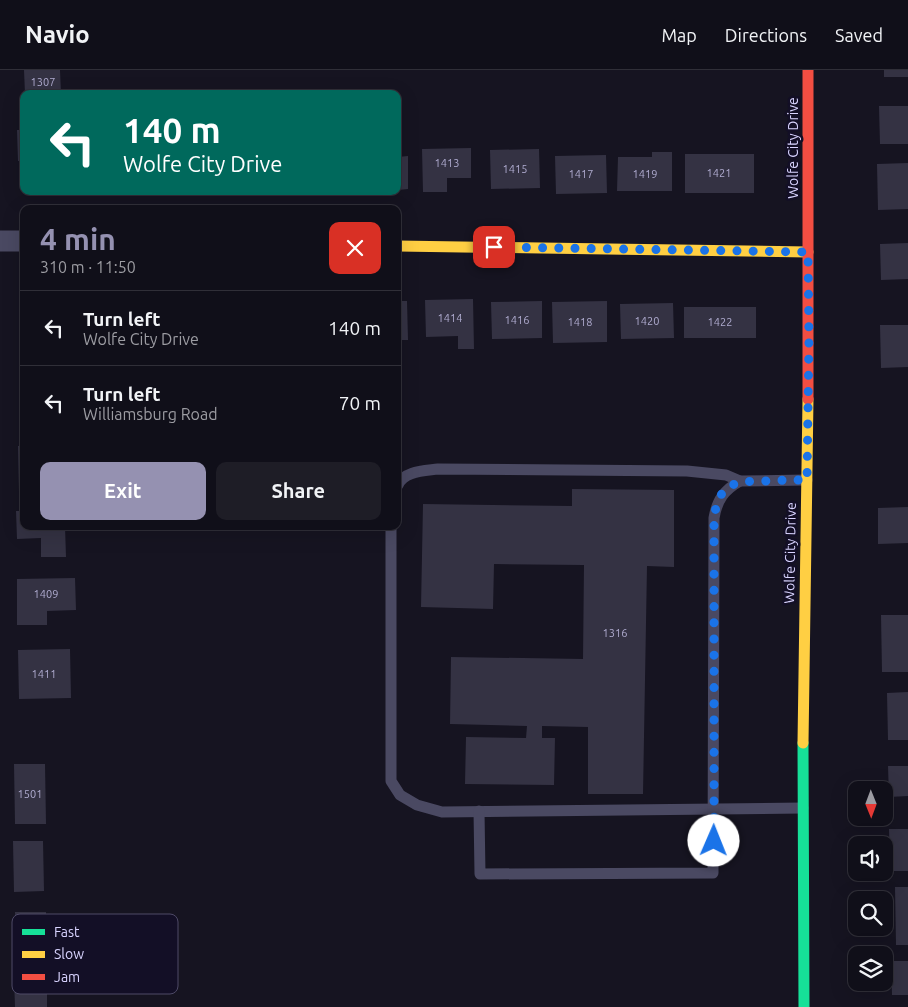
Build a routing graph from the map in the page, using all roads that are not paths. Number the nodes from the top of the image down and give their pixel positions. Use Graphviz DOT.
graph roads {
  1 [pos="808,70"];
  2 [pos="0,240"];
  3 [pos="20,241"];
  4 [pos="401,246"];
  5 [pos="808,252"];
  6 [pos="401,480"];
  7 [pos="807,480"];
  8 [pos="740,481"];
  9 [pos="392,530"];
  10 [pos="715,808"];
  11 [pos="804,808"];
  12 [pos="479,811"];
  13 [pos="804,1007"];
  1 -- 5 [label="main road, Wolfe City Drive"];
  2 -- 3 [label="street"];
  4 -- 5 [label="main road"];
  5 -- 7 [label="main road, Wolfe City Drive"];
  6 -- 8 [label="lane"];
  7 -- 8 [label="lane"];
  7 -- 11 [label="main road, Wolfe City Drive"];
  8 -- 10 [label="lane"];
  9 -- 12 [label="lane"];
  10 -- 11 [label="lane"];
  10 -- 12 [label="lane"];
  10 -- 12 [label="lane"];
  11 -- 13 [label="main road, Wolfe City Drive"];
}
